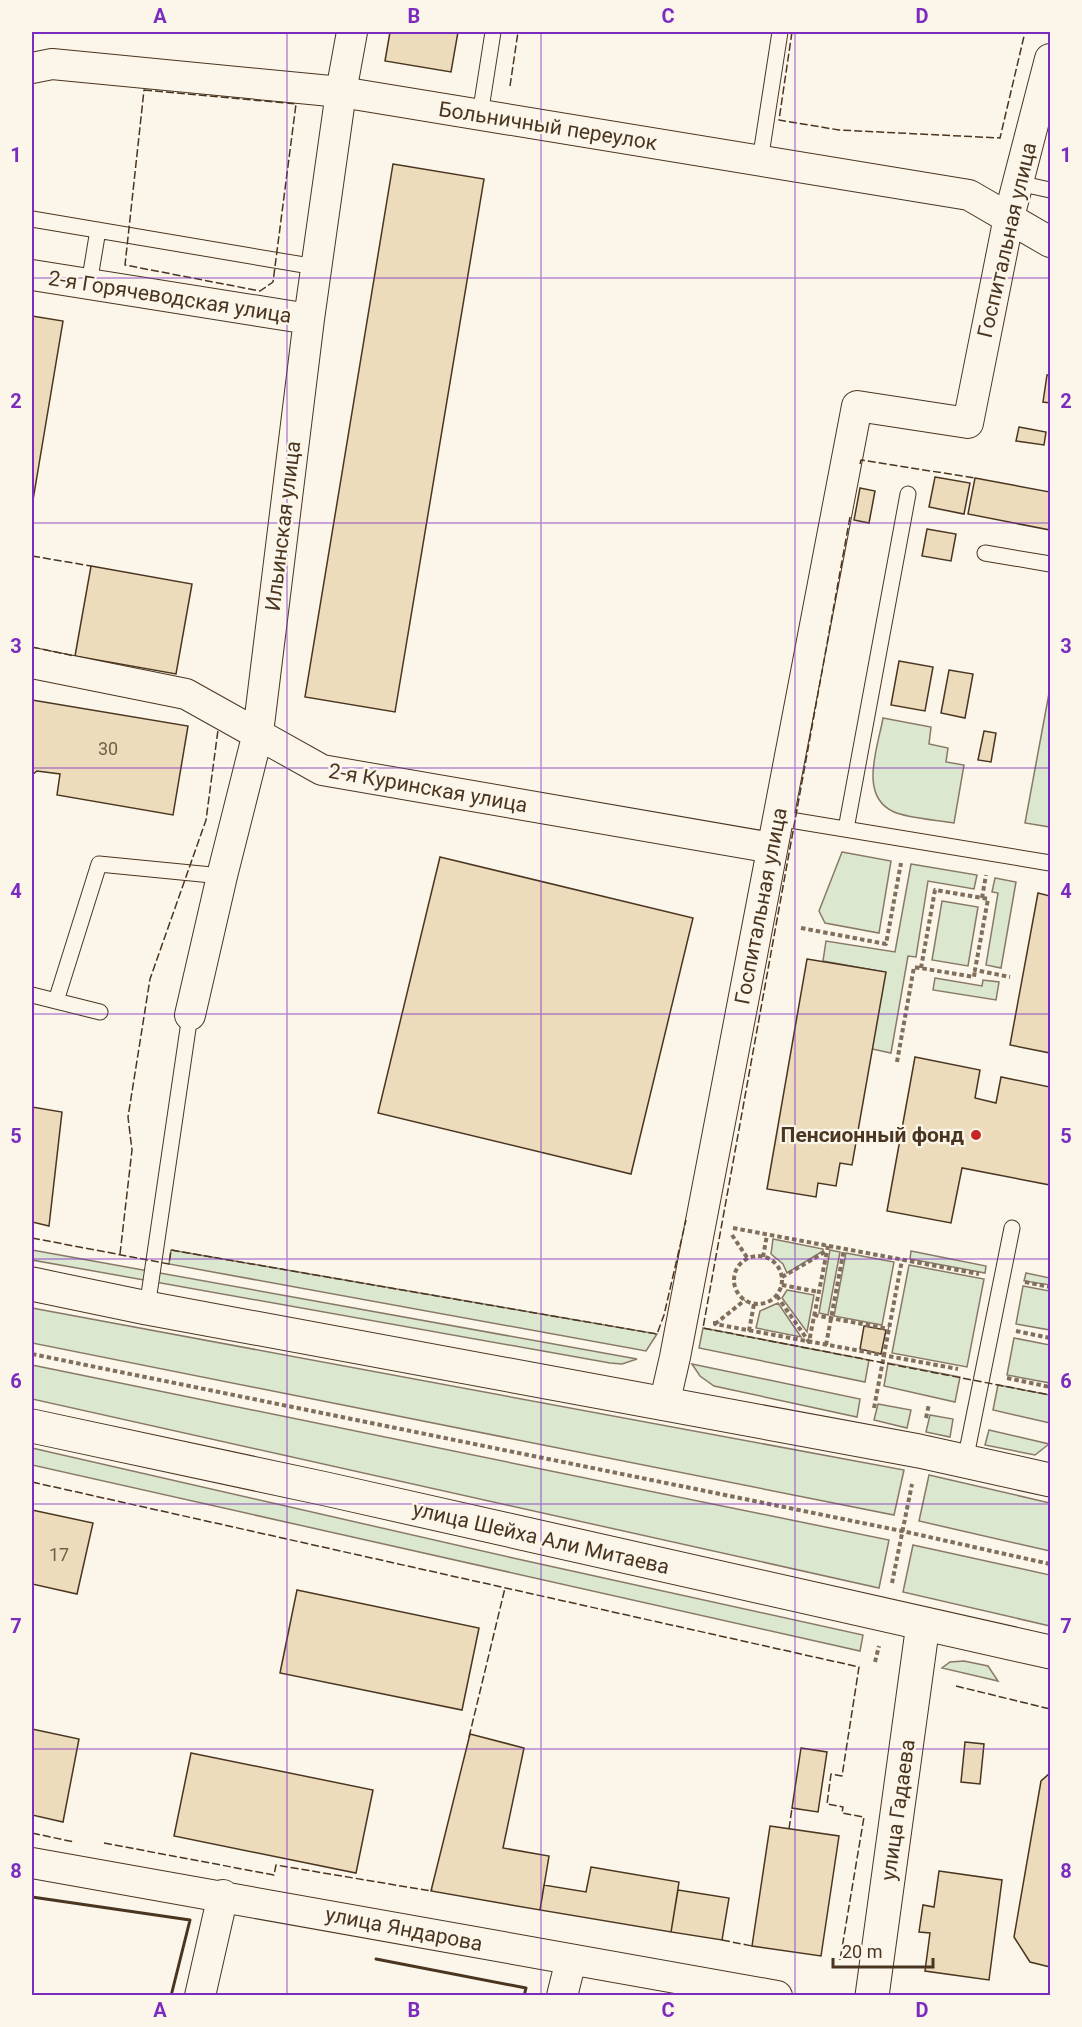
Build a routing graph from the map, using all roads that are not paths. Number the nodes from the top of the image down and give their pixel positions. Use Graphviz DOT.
graph roads {
  1 [pos="352,32"];
  2 [pos="493,32"];
  3 [pos="780,32"];
  4 [pos="1050,59"];
  5 [pos="32,68"];
  6 [pos="341,92"];
  7 [pos="480,115"];
  8 [pos="760,161"];
  9 [pos="1018,183"];
  10 [pos="1050,190"];
  11 [pos="1009,217"];
  12 [pos="32,219"];
  13 [pos="98,230"];
  14 [pos="1050,242"];
  15 [pos="316,267"];
  16 [pos="32,275"];
  17 [pos="88,284"];
  18 [pos="309,319"];
  19 [pos="908,494"];
  20 [pos="985,553"];
  21 [pos="1050,564"];
  22 [pos="32,663"];
  23 [pos="258,733"];
  24 [pos="778,818"];
  25 [pos="846,829"];
  26 [pos="772,848"];
  27 [pos="1050,863"];
  28 [pos="222,876"];
  29 [pos="32,995"];
  30 [pos="56,1001"];
  31 [pos="100,1012"];
  32 [pos="190,1016"];
  33 [pos="1012,1228"];
  34 [pos="32,1284"];
  35 [pos="147,1308"];
  36 [pos="664,1405"];
  37 [pos="32,1426"];
  38 [pos="965,1461"];
  39 [pos="1050,1480"];
  40 [pos="923,1624"];
  41 [pos="1050,1652"];
  42 [pos="32,1863"];
  43 [pos="223,1895"];
  44 [pos="571,1960"];
  45 [pos="200,1995"];
  46 [pos="562,1995"];
  47 [pos="777,1995"];
  48 [pos="872,1995"];
  1 -- 6 [label="street, Ильинская улица"];
  2 -- 7 [label="lane"];
  3 -- 8 [label="lane"];
  4 -- 9 [label="street, Госпитальная улица"];
  5 -- 6 [label="street, Больничный переулок"];
  6 -- 7 [label="street, Больничный переулок"];
  6 -- 15 [label="street, Ильинская улица"];
  7 -- 8 [label="street, Больничный переулок"];
  8 -- 11 [label="street, Больничный переулок"];
  9 -- 10 [label="lane"];
  9 -- 11 [label="street, Госпитальная улица"];
  11 -- 14 [label="street, Больничный переулок"];
  11 -- 24 [label="street, Госпитальная улица"];
  12 -- 13 [label="lane"];
  13 -- 15 [label="lane"];
  13 -- 17 [label="lane"];
  15 -- 18 [label="street, Ильинская улица"];
  16 -- 17 [label="street, 2-я Горячеводская улица"];
  17 -- 18 [label="street, 2-я Горячеводская улица"];
  18 -- 23 [label="street, Ильинская улица"];
  19 -- 25 [label="lane"];
  20 -- 21 [label="lane"];
  22 -- 23 [label="street, 2-я Куринская улица"];
  23 -- 26 [label="street, 2-я Куринская улица"];
  23 -- 28 [label="street, Ильинская улица"];
  24 -- 25 [label="lane"];
  24 -- 26 [label="street, Госпитальная улица"];
  25 -- 27 [label="lane"];
  26 -- 36 [label="street, Госпитальная улица"];
  28 -- 30 [label="lane"];
  28 -- 32 [label="street, Ильинская улица"];
  29 -- 30 [label="lane"];
  30 -- 31 [label="lane"];
  32 -- 35 [label="lane"];
  33 -- 38 [label="lane"];
  34 -- 35 [label="main road"];
  35 -- 36 [label="main road"];
  36 -- 38 [label="main road"];
  37 -- 40 [label="main road, улица Шейха Али Митаева"];
  38 -- 39 [label="main road"];
  40 -- 41 [label="main road, улица Шейха Али Митаева"];
  40 -- 48 [label="main road, улица Гадаева"];
  42 -- 43 [label="street, улица Яндарова"];
  43 -- 44 [label="street, улица Яндарова"];
  43 -- 45 [label="street"];
  44 -- 46 [label="street"];
  44 -- 47 [label="street, улица Яндарова"];
}
